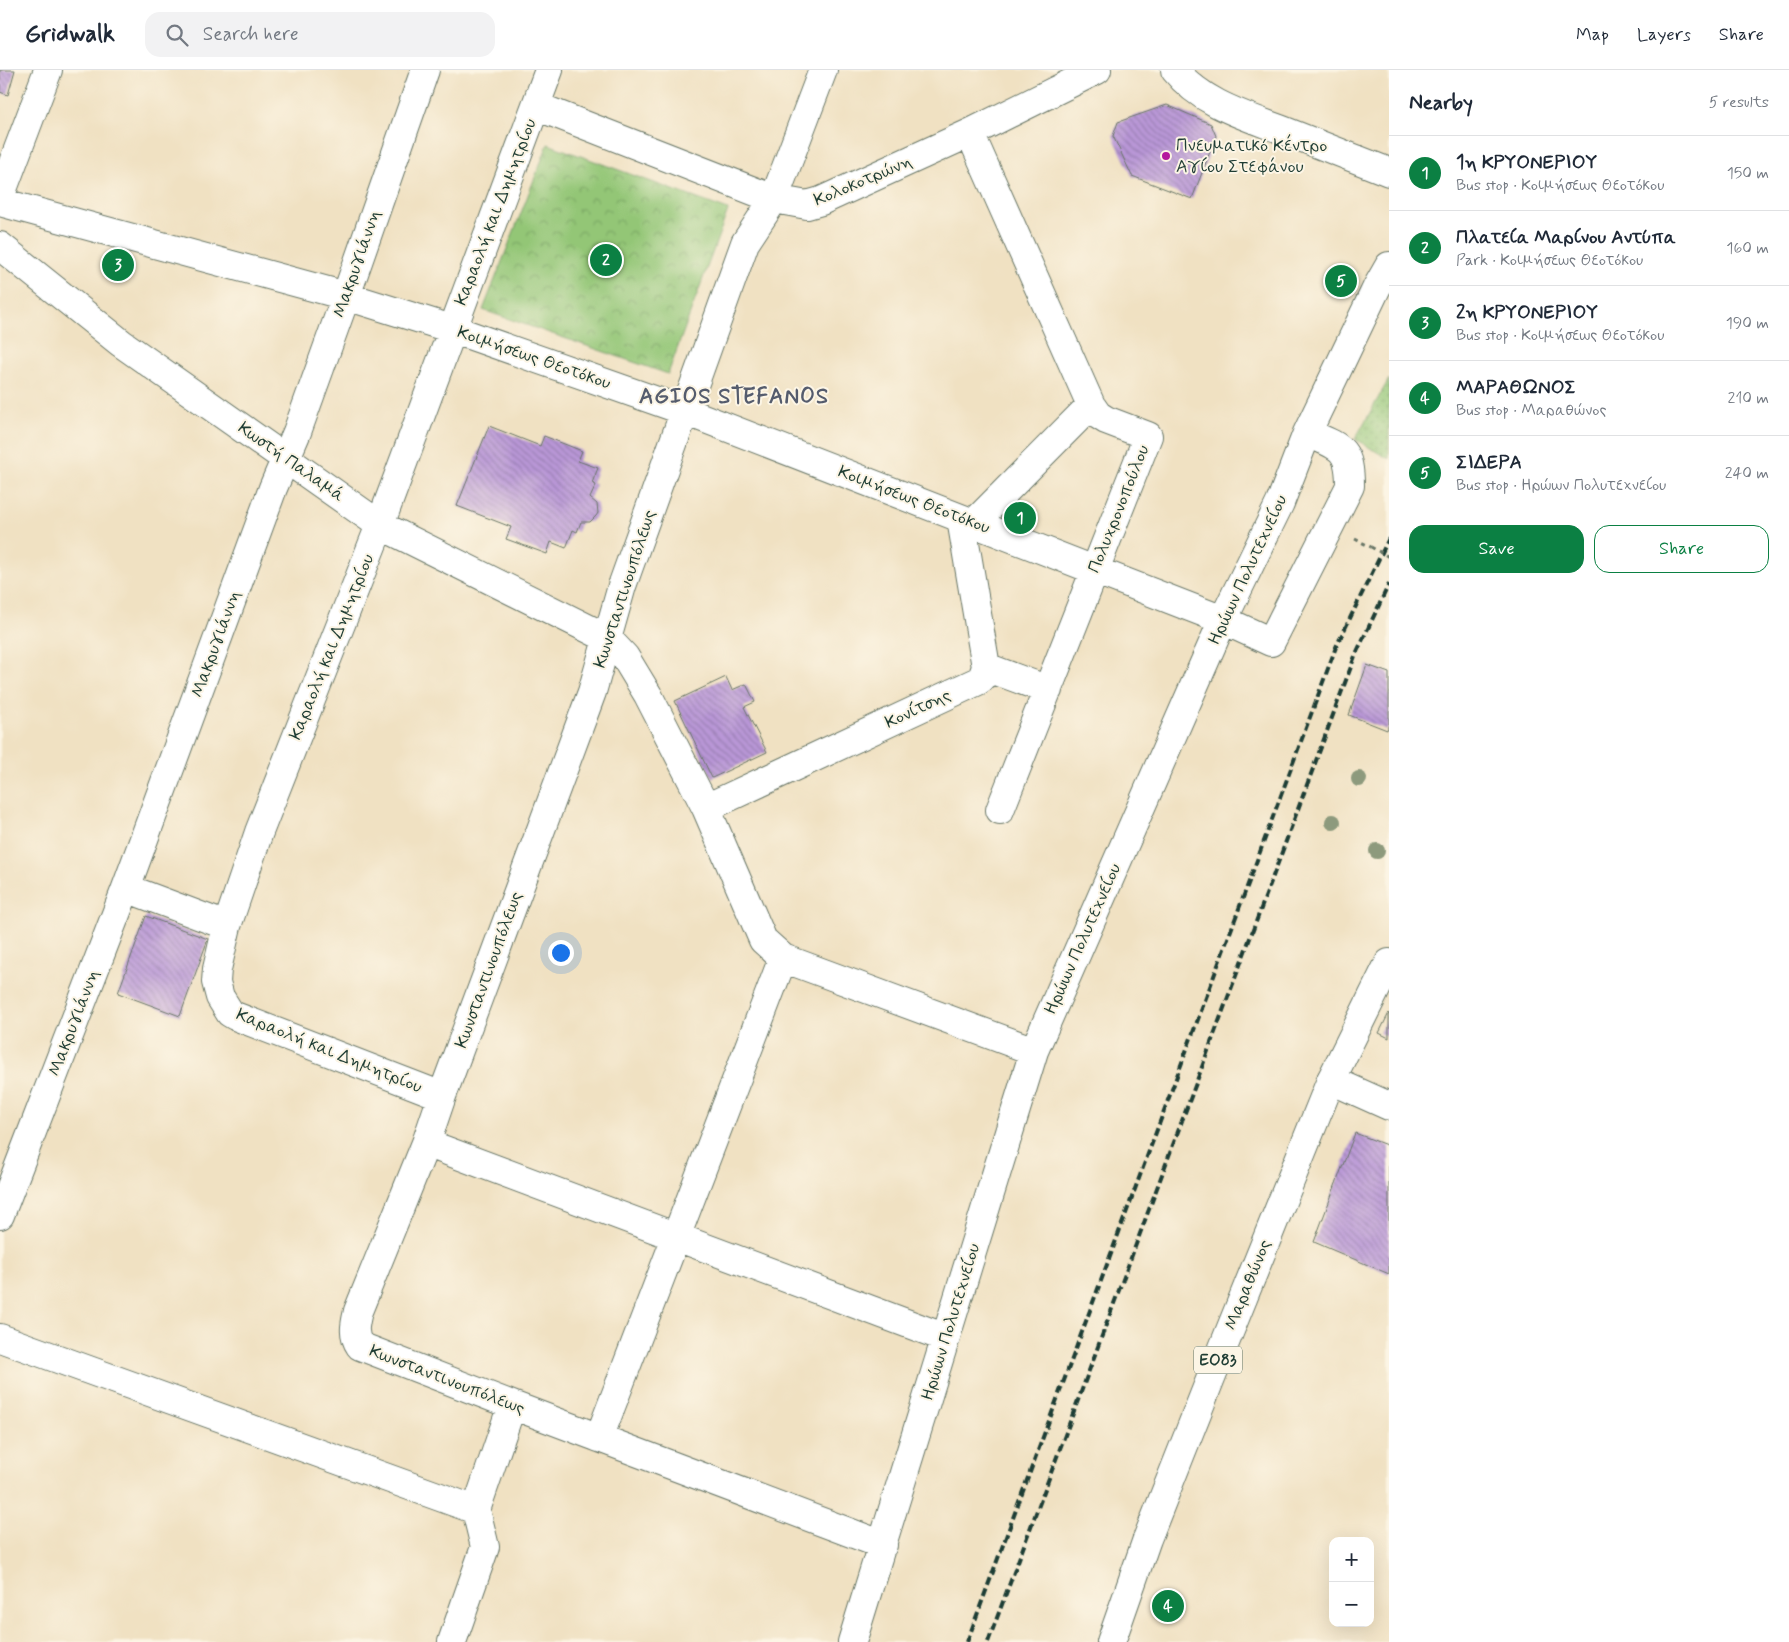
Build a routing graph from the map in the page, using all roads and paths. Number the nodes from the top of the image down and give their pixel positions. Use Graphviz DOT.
graph roads {
  1 [pos="48,70"];
  2 [pos="425,70"];
  3 [pos="549,70"];
  4 [pos="823,70"];
  5 [pos="1097,70"];
  6 [pos="1175,70"];
  7 [pos="536,106"];
  8 [pos="970,133"];
  9 [pos="1389,172"];
  10 [pos="0,197"];
  11 [pos="774,199"];
  12 [pos="0,202"];
  13 [pos="0,246"];
  14 [pos="1389,266"];
  15 [pos="346,296"];
  16 [pos="452,329"];
  17 [pos="1091,405"];
  18 [pos="685,411"];
  19 [pos="1307,433"];
  20 [pos="286,458"];
  21 [pos="968,521"];
  22 [pos="380,525"];
  23 [pos="1371,547"];
  24 [pos="1389,557"];
  25 [pos="1095,570"];
  26 [pos="1223,620"];
  27 [pos="608,638"];
  28 [pos="986,667"];
  29 [pos="1048,690"];
  30 [pos="706,808"];
  31 [pos="1000,810"];
  32 [pos="126,888"];
  33 [pos="227,926"];
  34 [pos="783,958"];
  35 [pos="1389,963"];
  36 [pos="1034,1051"];
  37 [pos="1331,1080"];
  38 [pos="442,1096"];
  39 [pos="1389,1106"];
  40 [pos="426,1143"];
  41 [pos="0,1215"];
  42 [pos="676,1237"];
  43 [pos="0,1338"];
  44 [pos="946,1338"];
  45 [pos="512,1406"];
  46 [pos="599,1438"];
  47 [pos="476,1510"];
  48 [pos="883,1545"];
  49 [pos="452,1642"];
  50 [pos="852,1642"];
  51 [pos="1111,1642"];
  1 -- 10 [label="street"];
  2 -- 15 [label="street, Μακρυγιάννη"];
  3 -- 7 [label="street, Καραολή και Δημητρίου"];
  4 -- 11 [label="street, Κωνσταντινουπόλεως"];
  5 -- 8 [label="street, Κολοκοτρώνη"];
  6 -- 9 [label="street"];
  7 -- 11 [label="street, Κολοκοτρώνη"];
  7 -- 16 [label="street, Καραολή και Δημητρίου"];
  8 -- 11 [label="street, Κολοκοτρώνη"];
  8 -- 17 [label="street, Πολυχρονοπούλου"];
  11 -- 18 [label="street, Κωνσταντινουπόλεως"];
  12 -- 15 [label="street, Κοιμήσεως Θεοτόκου"];
  13 -- 20 [label="street, Κωστή Παλαμά"];
  14 -- 19 [label="street, Ηρώων Πολυτεχνείου"];
  15 -- 16 [label="street, Κοιμήσεως Θεοτόκου"];
  15 -- 20 [label="street, Μακρυγιάννη"];
  16 -- 18 [label="street, Κοιμήσεως Θεοτόκου"];
  16 -- 22 [label="street, Καραολή και Δημητρίου"];
  17 -- 21 [label="street"];
  17 -- 25 [label="street, Πολυχρονοπούλου"];
  18 -- 21 [label="street, Κοιμήσεως Θεοτόκου"];
  18 -- 27 [label="street, Κωνσταντινουπόλεως"];
  19 -- 26 [label="street, Ηρώων Πολυτεχνείου"];
  19 -- 26 [label="street, Κοιμήσεως Θεοτόκου"];
  20 -- 22 [label="street, Κωστή Παλαμά"];
  20 -- 32 [label="street, Μακρυγιάννη"];
  21 -- 25 [label="street, Κοιμήσεως Θεοτόκου"];
  21 -- 28 [label="street"];
  22 -- 27 [label="street, Κωστή Παλαμά"];
  22 -- 33 [label="street, Καραολή και Δημητρίου"];
  23 -- 24 [label="path, bridge"];
  25 -- 26 [label="street, Κοιμήσεως Θεοτόκου"];
  25 -- 29 [label="street, Πολυχρονοπούλου"];
  26 -- 36 [label="street, Ηρώων Πολυτεχνείου"];
  27 -- 30 [label="street"];
  27 -- 38 [label="street, Κωνσταντινουπόλεως"];
  28 -- 29 [label="street"];
  28 -- 30 [label="street, Κονίτσης"];
  29 -- 31 [label="street, Πολυχρονοπούλου"];
  30 -- 34 [label="street"];
  32 -- 33 [label="street"];
  32 -- 41 [label="street, Μακρυγιάννη"];
  33 -- 38 [label="street, Καραολή και Δημητρίου"];
  34 -- 36 [label="street"];
  34 -- 42 [label="street"];
  35 -- 37 [label="street, Μαραθώνος / ΕΟ83"];
  36 -- 44 [label="street, Ηρώων Πολυτεχνείου"];
  37 -- 39 [label="street"];
  37 -- 51 [label="street, Μαραθώνος / ΕΟ83"];
  38 -- 40 [label="street, Κωνσταντινουπόλεως"];
  40 -- 42 [label="street"];
  40 -- 45 [label="street, Κωνσταντινουπόλεως"];
  42 -- 44 [label="street"];
  42 -- 46 [label="street"];
  43 -- 47 [label="street"];
  44 -- 48 [label="street, Ηρώων Πολυτεχνείου"];
  45 -- 46 [label="street, Κωνσταντινουπόλεως"];
  45 -- 47 [label="street"];
  46 -- 48 [label="street, Κωνσταντινουπόλεως"];
  47 -- 49 [label="street"];
  48 -- 50 [label="street, Ηρώων Πολυτεχνείου"];
}
